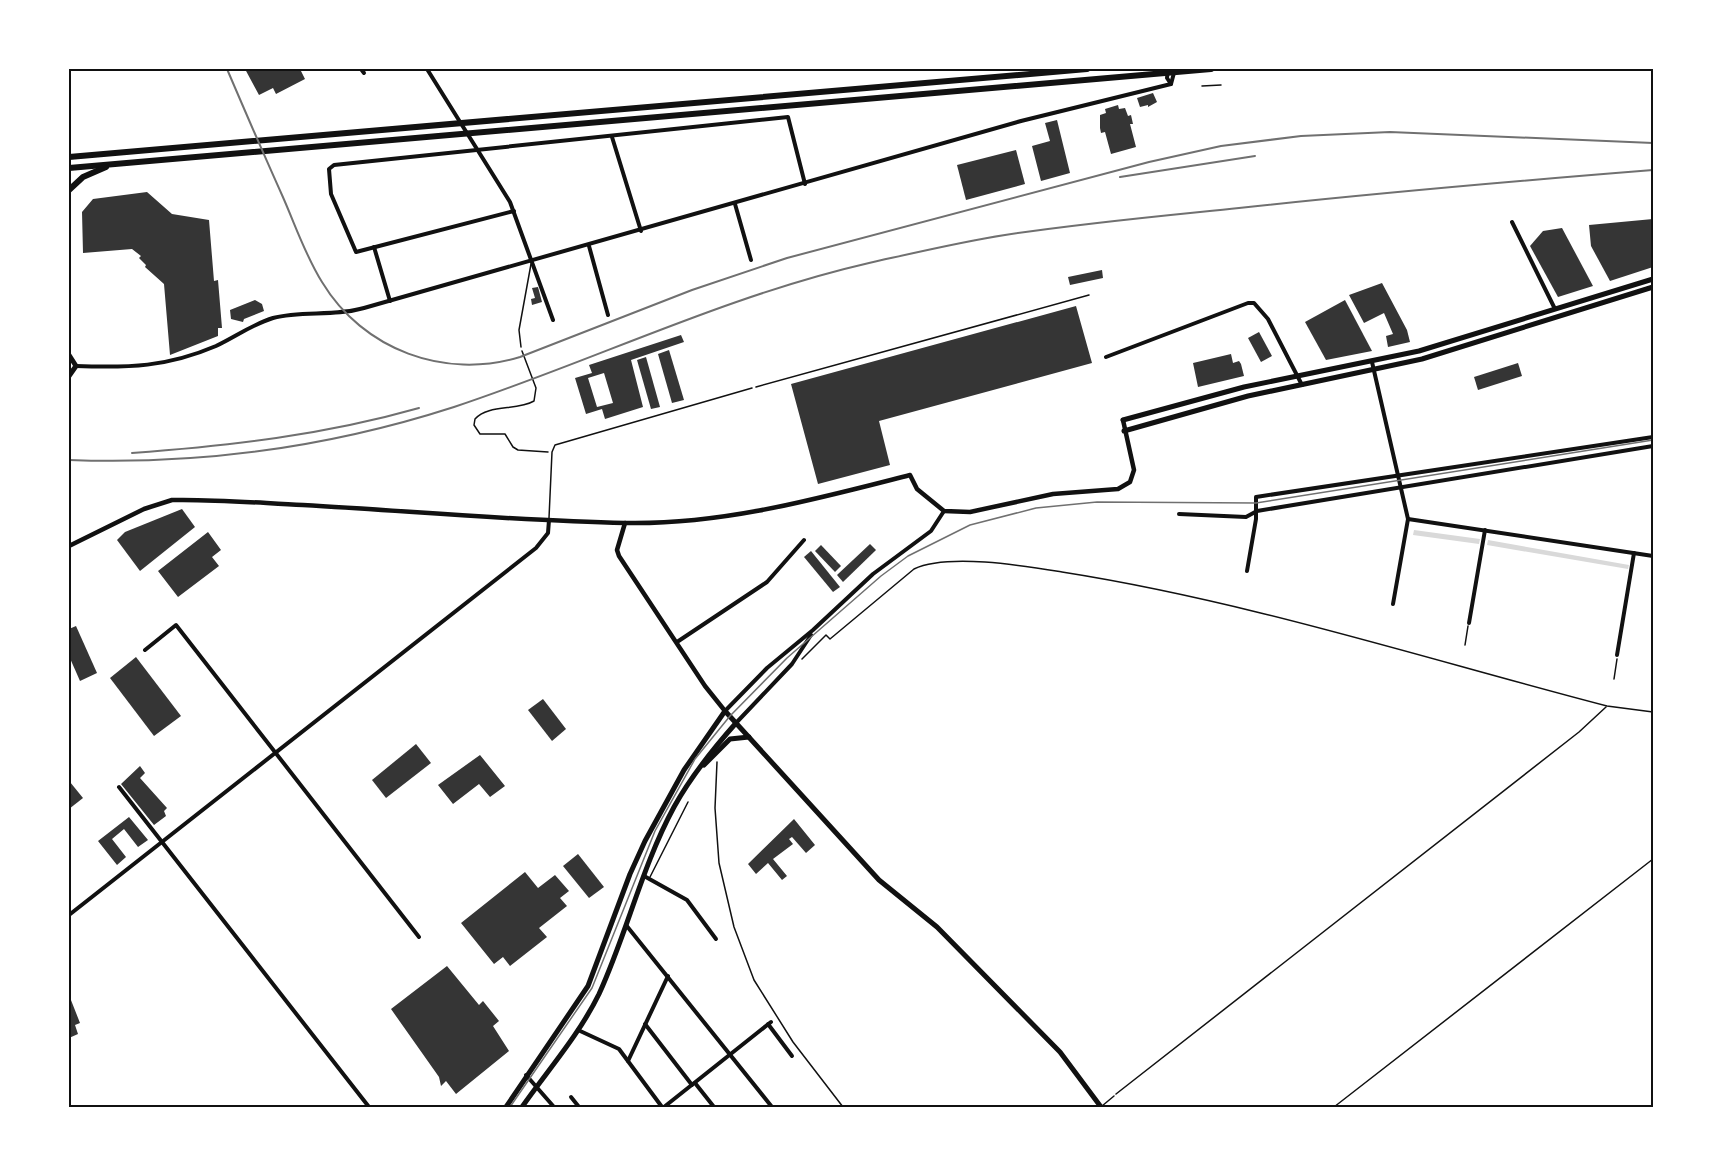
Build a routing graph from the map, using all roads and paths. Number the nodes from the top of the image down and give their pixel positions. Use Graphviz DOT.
graph roads {
  1 [pos="427,69"];
  2 [pos="1087,69"];
  3 [pos="1168,69"];
  4 [pos="1175,69"];
  5 [pos="1211,69"];
  6 [pos="1171,84"];
  7 [pos="1221,85"];
  8 [pos="1203,87"];
  9 [pos="612,137"];
  10 [pos="476,151"];
  11 [pos="69,157"];
  12 [pos="114,165"];
  13 [pos="69,168"];
  14 [pos="805,184"];
  15 [pos="69,190"];
  16 [pos="735,204"];
  17 [pos="514,211"];
  18 [pos="1512,222"];
  19 [pos="641,231"];
  20 [pos="589,246"];
  21 [pos="374,248"];
  22 [pos="751,260"];
  23 [pos="532,261"];
  24 [pos="1653,279"];
  25 [pos="1653,287"];
  26 [pos="1089,295"];
  27 [pos="390,301"];
  28 [pos="1555,309"];
  29 [pos="608,315"];
  30 [pos="553,320"];
  31 [pos="521,347"];
  32 [pos="69,355"];
  33 [pos="1106,357"];
  34 [pos="1372,362"];
  35 [pos="76,366"];
  36 [pos="1374,370"];
  37 [pos="69,376"];
  38 [pos="1298,376"];
  39 [pos="1302,385"];
  40 [pos="752,388"];
  41 [pos="1123,420"];
  42 [pos="1124,431"];
  43 [pos="1653,436"];
  44 [pos="1653,446"];
  45 [pos="552,452"];
  46 [pos="1399,477"];
  47 [pos="1401,487"];
  48 [pos="944,511"];
  49 [pos="1257,511"];
  50 [pos="1179,514"];
  51 [pos="549,519"];
  52 [pos="1408,519"];
  53 [pos="626,523"];
  54 [pos="1485,530"];
  55 [pos="804,540"];
  56 [pos="69,546"];
  57 [pos="1634,553"];
  58 [pos="1653,556"];
  59 [pos="1247,571"];
  60 [pos="1393,604"];
  61 [pos="1469,623"];
  62 [pos="813,630"];
  63 [pos="677,642"];
  64 [pos="1465,645"];
  65 [pos="145,650"];
  66 [pos="1617,655"];
  67 [pos="796,665"];
  68 [pos="1614,679"];
  69 [pos="1607,706"];
  70 [pos="725,711"];
  71 [pos="1653,712"];
  72 [pos="736,723"];
  73 [pos="750,737"];
  74 [pos="276,753"];
  75 [pos="716,758"];
  76 [pos="694,774"];
  77 [pos="119,787"];
  78 [pos="688,802"];
  79 [pos="161,841"];
  80 [pos="1653,859"];
  81 [pos="637,860"];
  82 [pos="647,877"];
  83 [pos="625,887"];
  84 [pos="638,891"];
  85 [pos="69,915"];
  86 [pos="626,925"];
  87 [pos="419,937"];
  88 [pos="716,939"];
  89 [pos="668,976"];
  90 [pos="645,1024"];
  91 [pos="578,1030"];
  92 [pos="730,1055"];
  93 [pos="792,1056"];
  94 [pos="627,1061"];
  95 [pos="526,1074"];
  96 [pos="694,1084"];
  97 [pos="537,1086"];
  98 [pos="1114,1096"];
  99 [pos="571,1097"];
  100 [pos="369,1107"];
  101 [pos="506,1107"];
  102 [pos="522,1107"];
  103 [pos="554,1107"];
  104 [pos="579,1107"];
  105 [pos="663,1107"];
  106 [pos="714,1107"];
  107 [pos="772,1107"];
  108 [pos="843,1107"];
  109 [pos="1101,1107"];
  110 [pos="1334,1107"];
  1 -- 10 [label="street"];
  2 -- 11 [label="highway"];
  3 -- 6 [label="street"];
  4 -- 6 [label="street"];
  5 -- 12 [label="highway"];
  6 -- 14 [label="street"];
  7 -- 8 [label="lane"];
  9 -- 10 [label="street"];
  9 -- 14 [label="street"];
  9 -- 19 [label="street"];
  10 -- 17 [label="street"];
  10 -- 21 [label="street"];
  12 -- 13 [label="highway"];
  12 -- 15 [label="highway"];
  14 -- 16 [label="street"];
  16 -- 19 [label="street"];
  16 -- 22 [label="street"];
  17 -- 21 [label="street"];
  17 -- 23 [label="street"];
  18 -- 28 [label="street"];
  19 -- 20 [label="street"];
  20 -- 23 [label="street"];
  20 -- 29 [label="street"];
  21 -- 27 [label="street"];
  23 -- 27 [label="street"];
  23 -- 30 [label="street"];
  23 -- 31 [label="lane"];
  24 -- 28 [label="main road"];
  25 -- 36 [label="main road"];
  26 -- 40 [label="path"];
  27 -- 35 [label="street"];
  28 -- 34 [label="main road"];
  31 -- 45 [label="path"];
  32 -- 35 [label="main road"];
  33 -- 38 [label="street"];
  34 -- 36 [label="street"];
  34 -- 38 [label="main road"];
  35 -- 37 [label="main road"];
  36 -- 39 [label="main road"];
  36 -- 46 [label="street"];
  38 -- 39 [label="street"];
  38 -- 41 [label="main road"];
  39 -- 42 [label="main road"];
  40 -- 45 [label="lane"];
  41 -- 42 [label="street"];
  42 -- 48 [label="street"];
  43 -- 46 [label="street"];
  44 -- 47 [label="street"];
  45 -- 51 [label="lane"];
  46 -- 47 [label="street"];
  46 -- 49 [label="street"];
  47 -- 49 [label="street"];
  47 -- 52 [label="street"];
  48 -- 53 [label="street"];
  48 -- 62 [label="street"];
  49 -- 50 [label="street"];
  49 -- 59 [label="street"];
  51 -- 53 [label="street"];
  51 -- 56 [label="street"];
  51 -- 74 [label="street"];
  52 -- 54 [label="street"];
  52 -- 60 [label="street"];
  53 -- 63 [label="street"];
  54 -- 57 [label="street"];
  54 -- 61 [label="street"];
  55 -- 63 [label="street"];
  57 -- 58 [label="street"];
  57 -- 66 [label="street"];
  61 -- 64 [label="path"];
  62 -- 70 [label="street"];
  62 -- 72 [label="street"];
  63 -- 70 [label="street"];
  65 -- 74 [label="street"];
  66 -- 68 [label="path"];
  67 -- 69 [label="path"];
  69 -- 71 [label="path"];
  69 -- 98 [label="path"];
  70 -- 72 [label="main road"];
  70 -- 81 [label="main road"];
  72 -- 73 [label="main road"];
  72 -- 76 [label="main road"];
  73 -- 76 [label="main road"];
  73 -- 109 [label="main road"];
  74 -- 79 [label="street"];
  74 -- 87 [label="street"];
  75 -- 108 [label="path"];
  76 -- 82 [label="main road"];
  77 -- 79 [label="street"];
  78 -- 82 [label="lane"];
  79 -- 85 [label="street"];
  79 -- 100 [label="street"];
  80 -- 110 [label="path"];
  81 -- 82 [label="main road"];
  81 -- 83 [label="main road"];
  82 -- 84 [label="main road"];
  82 -- 88 [label="street"];
  83 -- 84 [label="main road"];
  83 -- 95 [label="main road"];
  84 -- 86 [label="main road"];
  86 -- 89 [label="street"];
  86 -- 91 [label="main road"];
  89 -- 90 [label="street"];
  89 -- 92 [label="street"];
  90 -- 94 [label="street"];
  90 -- 96 [label="street"];
  91 -- 94 [label="street"];
  91 -- 97 [label="main road"];
  92 -- 93 [label="street"];
  92 -- 96 [label="street"];
  92 -- 107 [label="street"];
  94 -- 105 [label="street"];
  95 -- 97 [label="street"];
  95 -- 101 [label="main road"];
  96 -- 105 [label="street"];
  96 -- 106 [label="street"];
  97 -- 102 [label="main road"];
  97 -- 103 [label="street"];
  98 -- 109 [label="lane"];
  99 -- 104 [label="street"];
}
